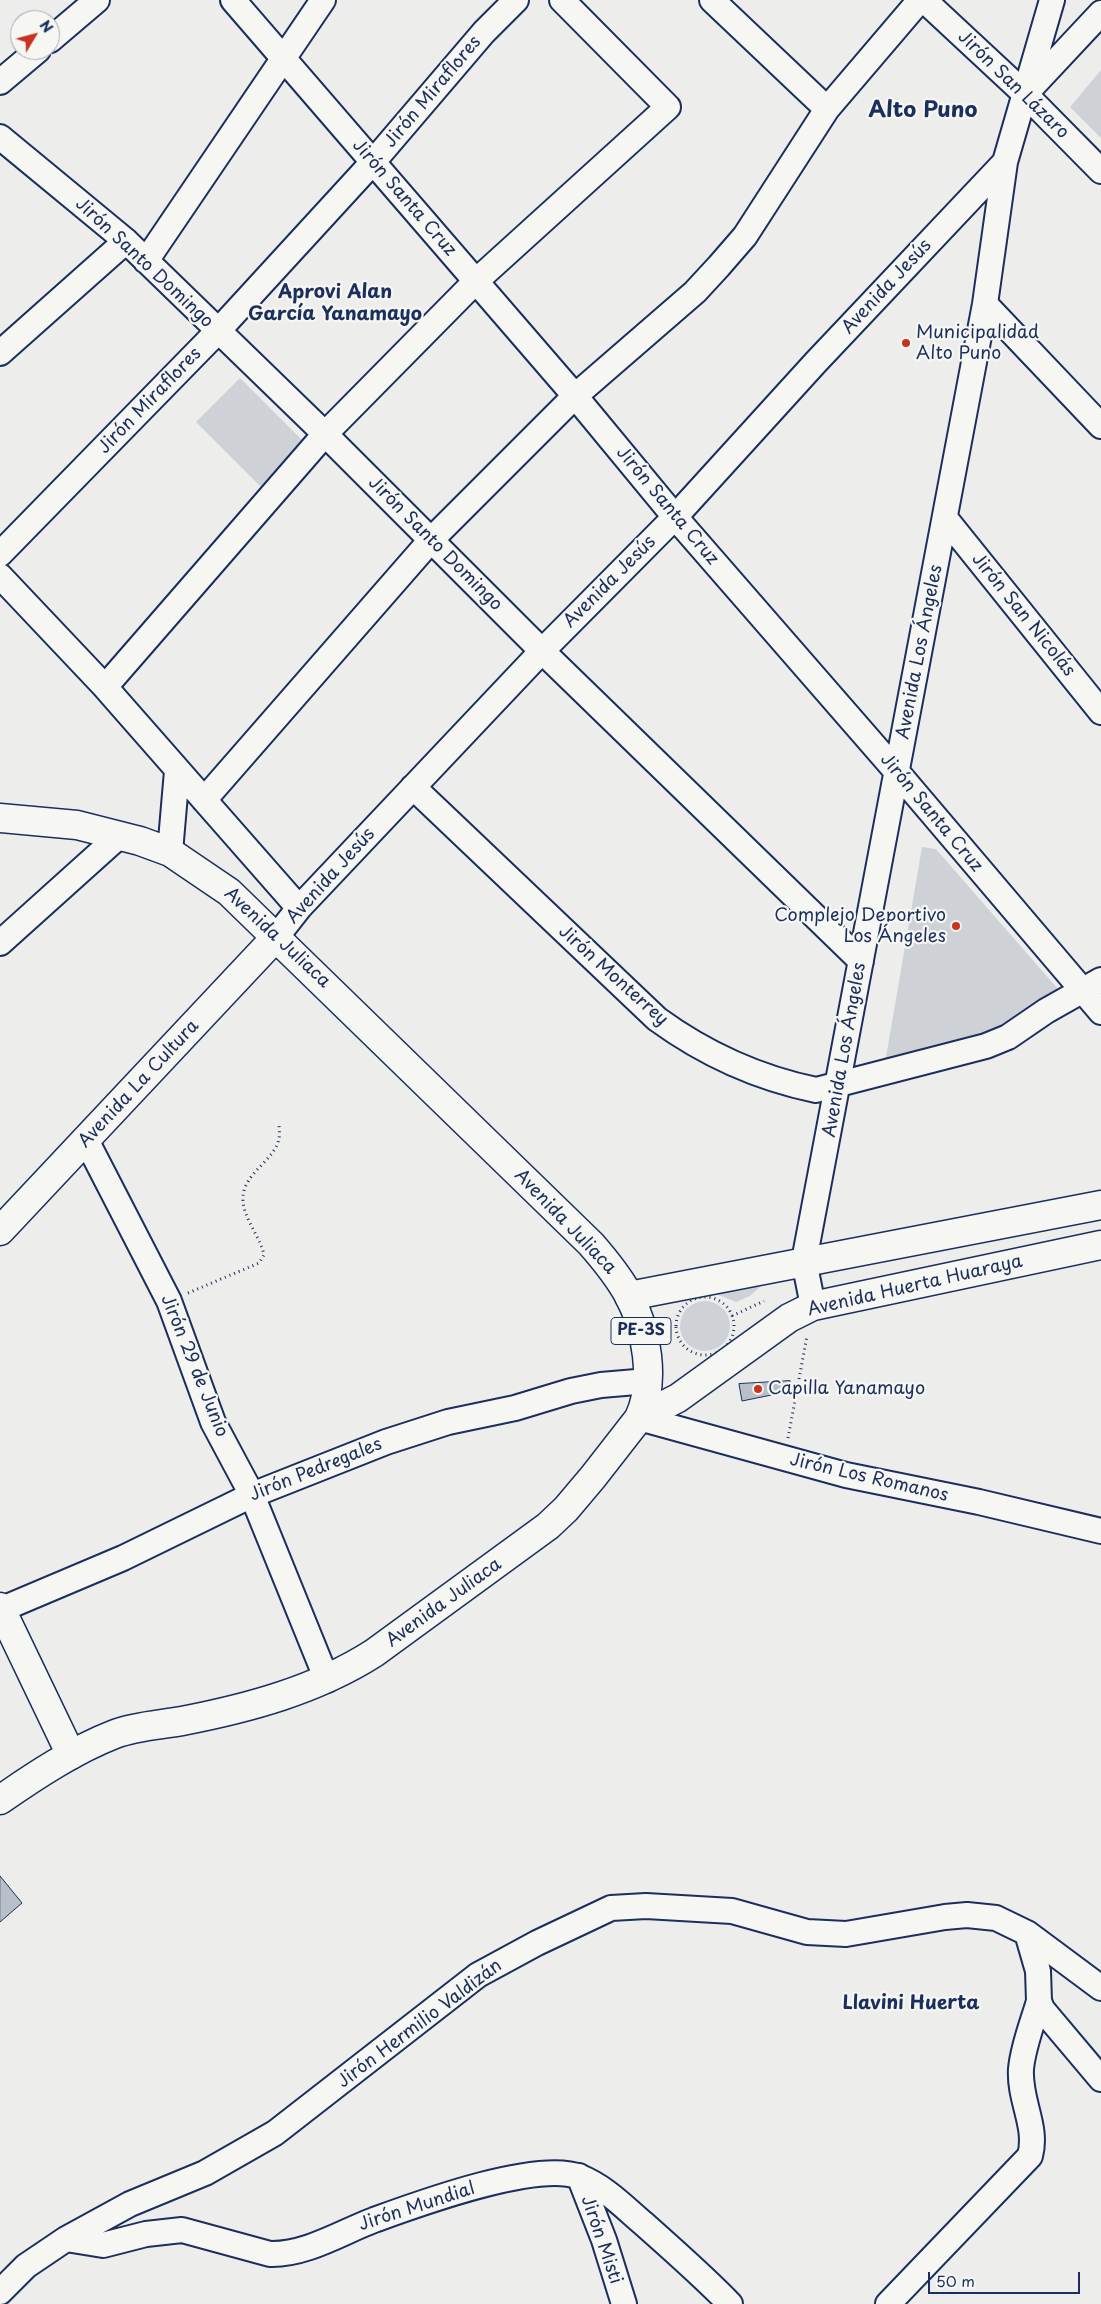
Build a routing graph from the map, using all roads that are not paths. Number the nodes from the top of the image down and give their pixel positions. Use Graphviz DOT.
graph roads {
  1 [pos="97,0"];
  2 [pos="233,0"];
  3 [pos="323,0"];
  4 [pos="516,0"];
  5 [pos="562,0"];
  6 [pos="712,0"];
  7 [pos="920,0"];
  8 [pos="924,0"];
  9 [pos="1052,0"];
  10 [pos="1101,13"];
  11 [pos="60,31"];
  12 [pos="282,58"];
  13 [pos="26,60"];
  14 [pos="0,82"];
  15 [pos="1025,94"];
  16 [pos="827,109"];
  17 [pos="0,137"];
  18 [pos="373,162"];
  19 [pos="1005,162"];
  20 [pos="1101,171"];
  21 [pos="126,241"];
  22 [pos="146,260"];
  23 [pos="475,282"];
  24 [pos="985,304"];
  25 [pos="218,331"];
  26 [pos="0,353"];
  27 [pos="575,396"];
  28 [pos="1101,426"];
  29 [pos="325,434"];
  30 [pos="675,517"];
  31 [pos="945,518"];
  32 [pos="431,540"];
  33 [pos="0,554"];
  34 [pos="0,576"];
  35 [pos="542,651"];
  36 [pos="105,687"];
  37 [pos="1101,712"];
  38 [pos="177,771"];
  39 [pos="897,772"];
  40 [pos="413,787"];
  41 [pos="204,800"];
  42 [pos="0,818"];
  43 [pos="119,836"];
  44 [pos="170,852"];
  45 [pos="299,908"];
  46 [pos="277,936"];
  47 [pos="0,943"];
  48 [pos="861,961"];
  49 [pos="1092,985"];
  50 [pos="1101,1012"];
  51 [pos="839,1085"];
  52 [pos="86,1140"];
  53 [pos="1101,1205"];
  54 [pos="0,1231"];
  55 [pos="1101,1245"];
  56 [pos="804,1261"];
  57 [pos="629,1296"];
  58 [pos="813,1306"];
  59 [pos="648,1381"];
  60 [pos="639,1418"];
  61 [pos="252,1495"];
  62 [pos="1101,1531"];
  63 [pos="0,1609"];
  64 [pos="327,1680"];
  65 [pos="71,1755"];
  66 [pos="0,1800"];
  67 [pos="1027,1933"];
  68 [pos="1101,1988"];
  69 [pos="1039,2001"];
  70 [pos="1101,2080"];
  71 [pos="579,2176"];
  72 [pos="66,2239"];
  73 [pos="0,2292"];
  74 [pos="624,2304"];
  75 [pos="730,2304"];
  76 [pos="888,2304"];
  1 -- 11 [label="street"];
  2 -- 12 [label="street, Jirón Santa Cruz"];
  3 -- 12 [label="street"];
  4 -- 18 [label="street, Jirón Miraflores"];
  5 -- 23 [label="street"];
  6 -- 16 [label="street"];
  7 -- 16 [label="street"];
  8 -- 15 [label="street, Jirón San Lázaro"];
  9 -- 15 [label="street, Avenida Los Ángeles"];
  10 -- 15 [label="street"];
  12 -- 18 [label="street, Jirón Santa Cruz"];
  12 -- 22 [label="street"];
  13 -- 14 [label="street"];
  15 -- 19 [label="street, Avenida Los Ángeles"];
  15 -- 20 [label="street, Jirón San Lázaro"];
  16 -- 27 [label="street"];
  17 -- 21 [label="street, Jirón Santo Domingo"];
  18 -- 23 [label="street, Jirón Santa Cruz"];
  18 -- 25 [label="street, Jirón Miraflores"];
  19 -- 24 [label="street, Avenida Los Ángeles"];
  19 -- 30 [label="street, Avenida Jesús"];
  21 -- 22 [label="street, Jirón Santo Domingo"];
  21 -- 26 [label="street"];
  22 -- 25 [label="street, Jirón Santo Domingo"];
  23 -- 27 [label="street, Jirón Santa Cruz"];
  23 -- 29 [label="street"];
  24 -- 28 [label="street"];
  24 -- 31 [label="street, Avenida Los Ángeles"];
  25 -- 29 [label="street, Jirón Santo Domingo"];
  25 -- 33 [label="street, Jirón Miraflores"];
  27 -- 30 [label="street, Jirón Santa Cruz"];
  27 -- 32 [label="street"];
  29 -- 32 [label="street, Jirón Santo Domingo"];
  29 -- 36 [label="street"];
  30 -- 35 [label="street, Avenida Jesús"];
  30 -- 39 [label="street, Jirón Santa Cruz"];
  31 -- 37 [label="street, Jirón San Nicolás"];
  31 -- 39 [label="street, Avenida Los Ángeles"];
  32 -- 35 [label="street, Jirón Santo Domingo"];
  32 -- 41 [label="street"];
  34 -- 36 [label="street"];
  35 -- 40 [label="street, Avenida Jesús"];
  35 -- 48 [label="street, Jirón Santo Domingo"];
  36 -- 38 [label="street"];
  38 -- 41 [label="street"];
  38 -- 44 [label="street"];
  39 -- 48 [label="street, Avenida Los Ángeles"];
  39 -- 49 [label="street, Jirón Santa Cruz"];
  40 -- 45 [label="street, Avenida Jesús"];
  40 -- 51 [label="street, Jirón Monterrey"];
  41 -- 45 [label="street"];
  42 -- 43 [label="main road, Avenida Juliaca / PE-3S"];
  43 -- 44 [label="main road, Avenida Juliaca / PE-3S"];
  43 -- 47 [label="street"];
  44 -- 46 [label="main road, Avenida Juliaca / PE-3S"];
  45 -- 46 [label="street, Avenida Jesús"];
  46 -- 52 [label="main road, Avenida La Cultura"];
  46 -- 57 [label="main road, Avenida Juliaca / PE-3S"];
  48 -- 51 [label="street, Avenida Los Ángeles"];
  49 -- 50 [label="street, Jirón Santa Cruz"];
  49 -- 51 [label="street, Jirón Monterrey"];
  51 -- 56 [label="street, Avenida Los Ángeles"];
  52 -- 54 [label="main road, Avenida La Cultura"];
  52 -- 61 [label="street, Jirón 29 de Junio"];
  53 -- 56 [label="main road"];
  55 -- 58 [label="main road, Avenida Huerta Huaraya"];
  56 -- 57 [label="main road"];
  56 -- 58 [label="street, Avenida Los Ángeles"];
  57 -- 59 [label="main road, Avenida Juliaca / PE-3S"];
  58 -- 60 [label="main road, Avenida Huerta Huaraya"];
  59 -- 60 [label="main road, Avenida Juliaca / PE-3S"];
  59 -- 61 [label="street, Jirón Pedregales"];
  60 -- 62 [label="street, Jirón Los Romanos"];
  60 -- 64 [label="main road, Avenida Juliaca / PE-3S"];
  61 -- 63 [label="street, Jirón Pedregales"];
  61 -- 64 [label="street, Jirón 29 de Junio"];
  63 -- 65 [label="main road"];
  64 -- 65 [label="main road, Avenida Juliaca / PE-3S"];
  65 -- 66 [label="main road, Avenida Juliaca / PE-3S"];
  67 -- 68 [label="street, Jirón Hermilio Valdizán"];
  67 -- 69 [label="street"];
  67 -- 72 [label="street, Jirón Hermilio Valdizán"];
  69 -- 70 [label="street"];
  69 -- 76 [label="street"];
  71 -- 72 [label="street, Jirón Mundial"];
  71 -- 74 [label="street, Jirón Misti"];
  71 -- 75 [label="street, Jirón Mundial"];
  72 -- 73 [label="street, Jirón Hermilio Valdizán"];
}
